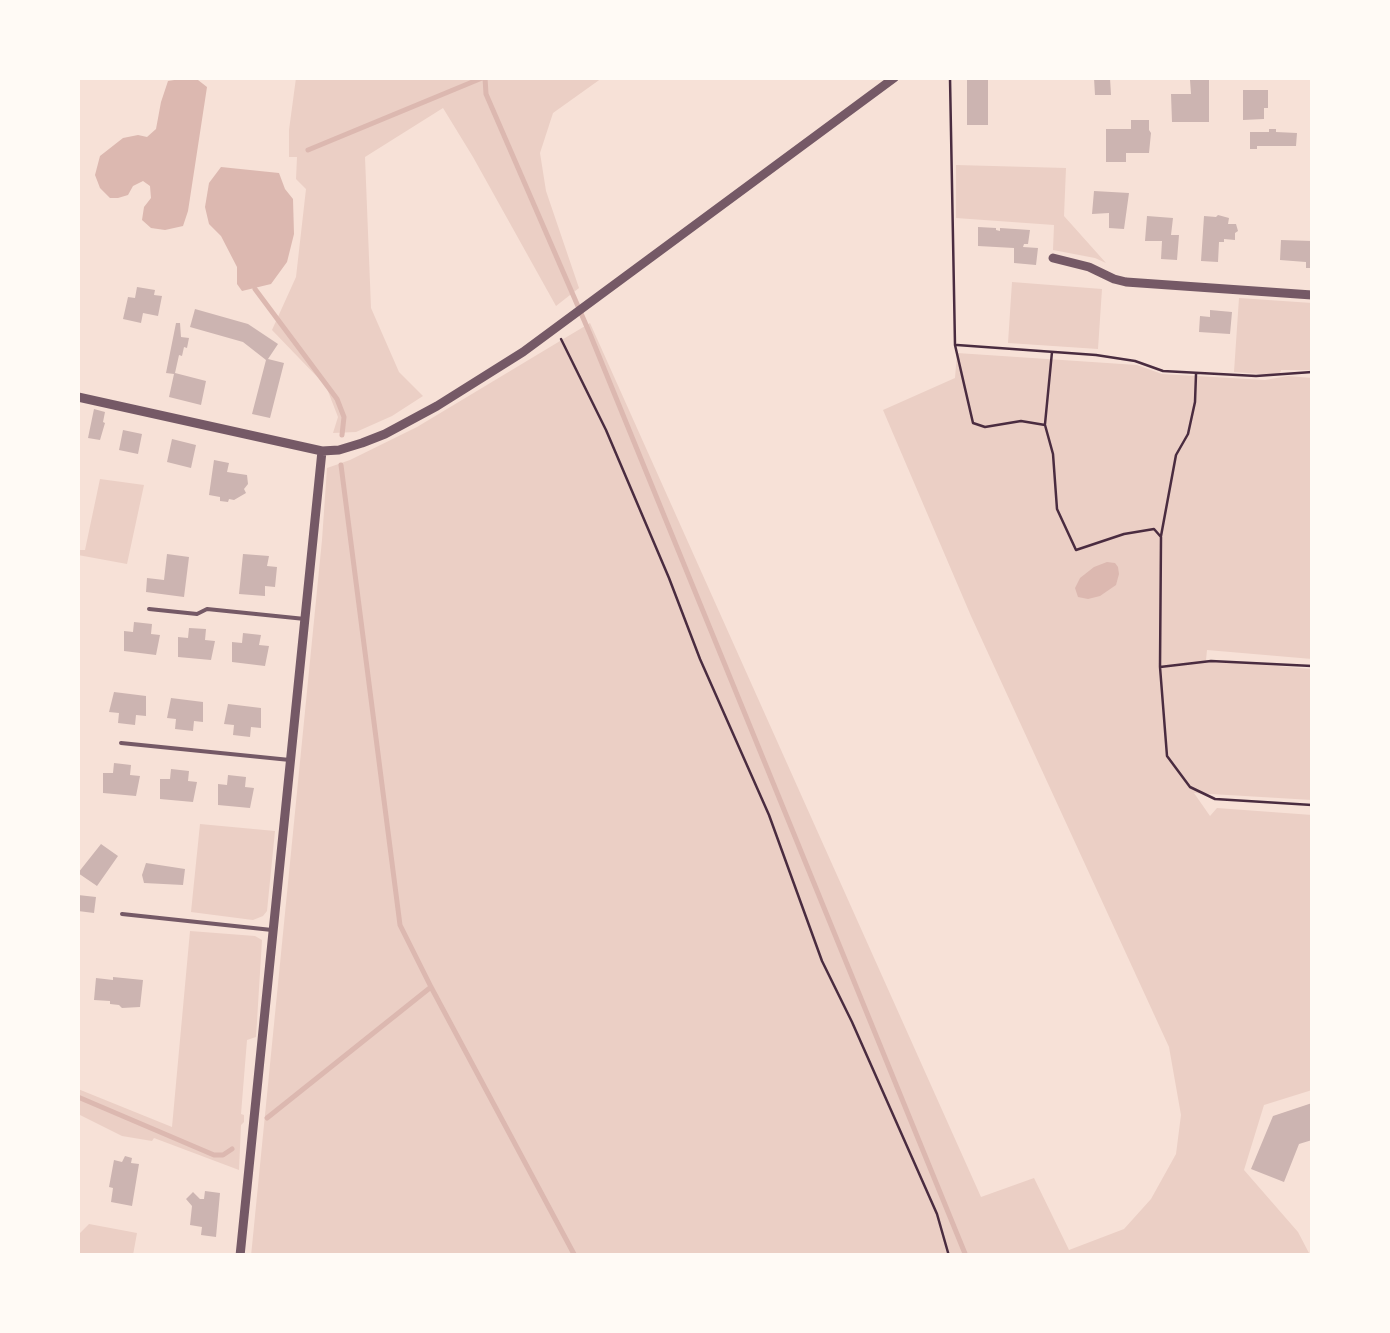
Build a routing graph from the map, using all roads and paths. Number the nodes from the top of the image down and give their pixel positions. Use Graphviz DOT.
graph roads {
  1 [pos="894,78"];
  2 [pos="950,78"];
  3 [pos="1052,258"];
  4 [pos="1312,296"];
  5 [pos="560,325"];
  6 [pos="956,345"];
  7 [pos="1052,352"];
  8 [pos="1312,372"];
  9 [pos="1196,373"];
  10 [pos="78,397"];
  11 [pos="1045,425"];
  12 [pos="322,451"];
  13 [pos="1161,536"];
  14 [pos="148,609"];
  15 [pos="305,619"];
  16 [pos="1312,666"];
  17 [pos="1160,667"];
  18 [pos="121,744"];
  19 [pos="290,760"];
  20 [pos="1312,805"];
  21 [pos="122,914"];
  22 [pos="272,930"];
  23 [pos="240,1256"];
  24 [pos="949,1256"];
  1 -- 5 [label="street"];
  2 -- 6 [label="path"];
  3 -- 4 [label="street"];
  5 -- 12 [label="street"];
  5 -- 24 [label="path"];
  6 -- 7 [label="path"];
  6 -- 11 [label="path"];
  7 -- 9 [label="path"];
  7 -- 11 [label="path"];
  8 -- 9 [label="path"];
  9 -- 13 [label="path"];
  10 -- 12 [label="street"];
  11 -- 13 [label="path"];
  12 -- 15 [label="street"];
  13 -- 17 [label="path"];
  14 -- 15 [label="lane"];
  15 -- 19 [label="street"];
  16 -- 17 [label="path"];
  17 -- 20 [label="path"];
  18 -- 19 [label="lane"];
  19 -- 22 [label="street"];
  21 -- 22 [label="lane"];
  22 -- 23 [label="street"];
}
